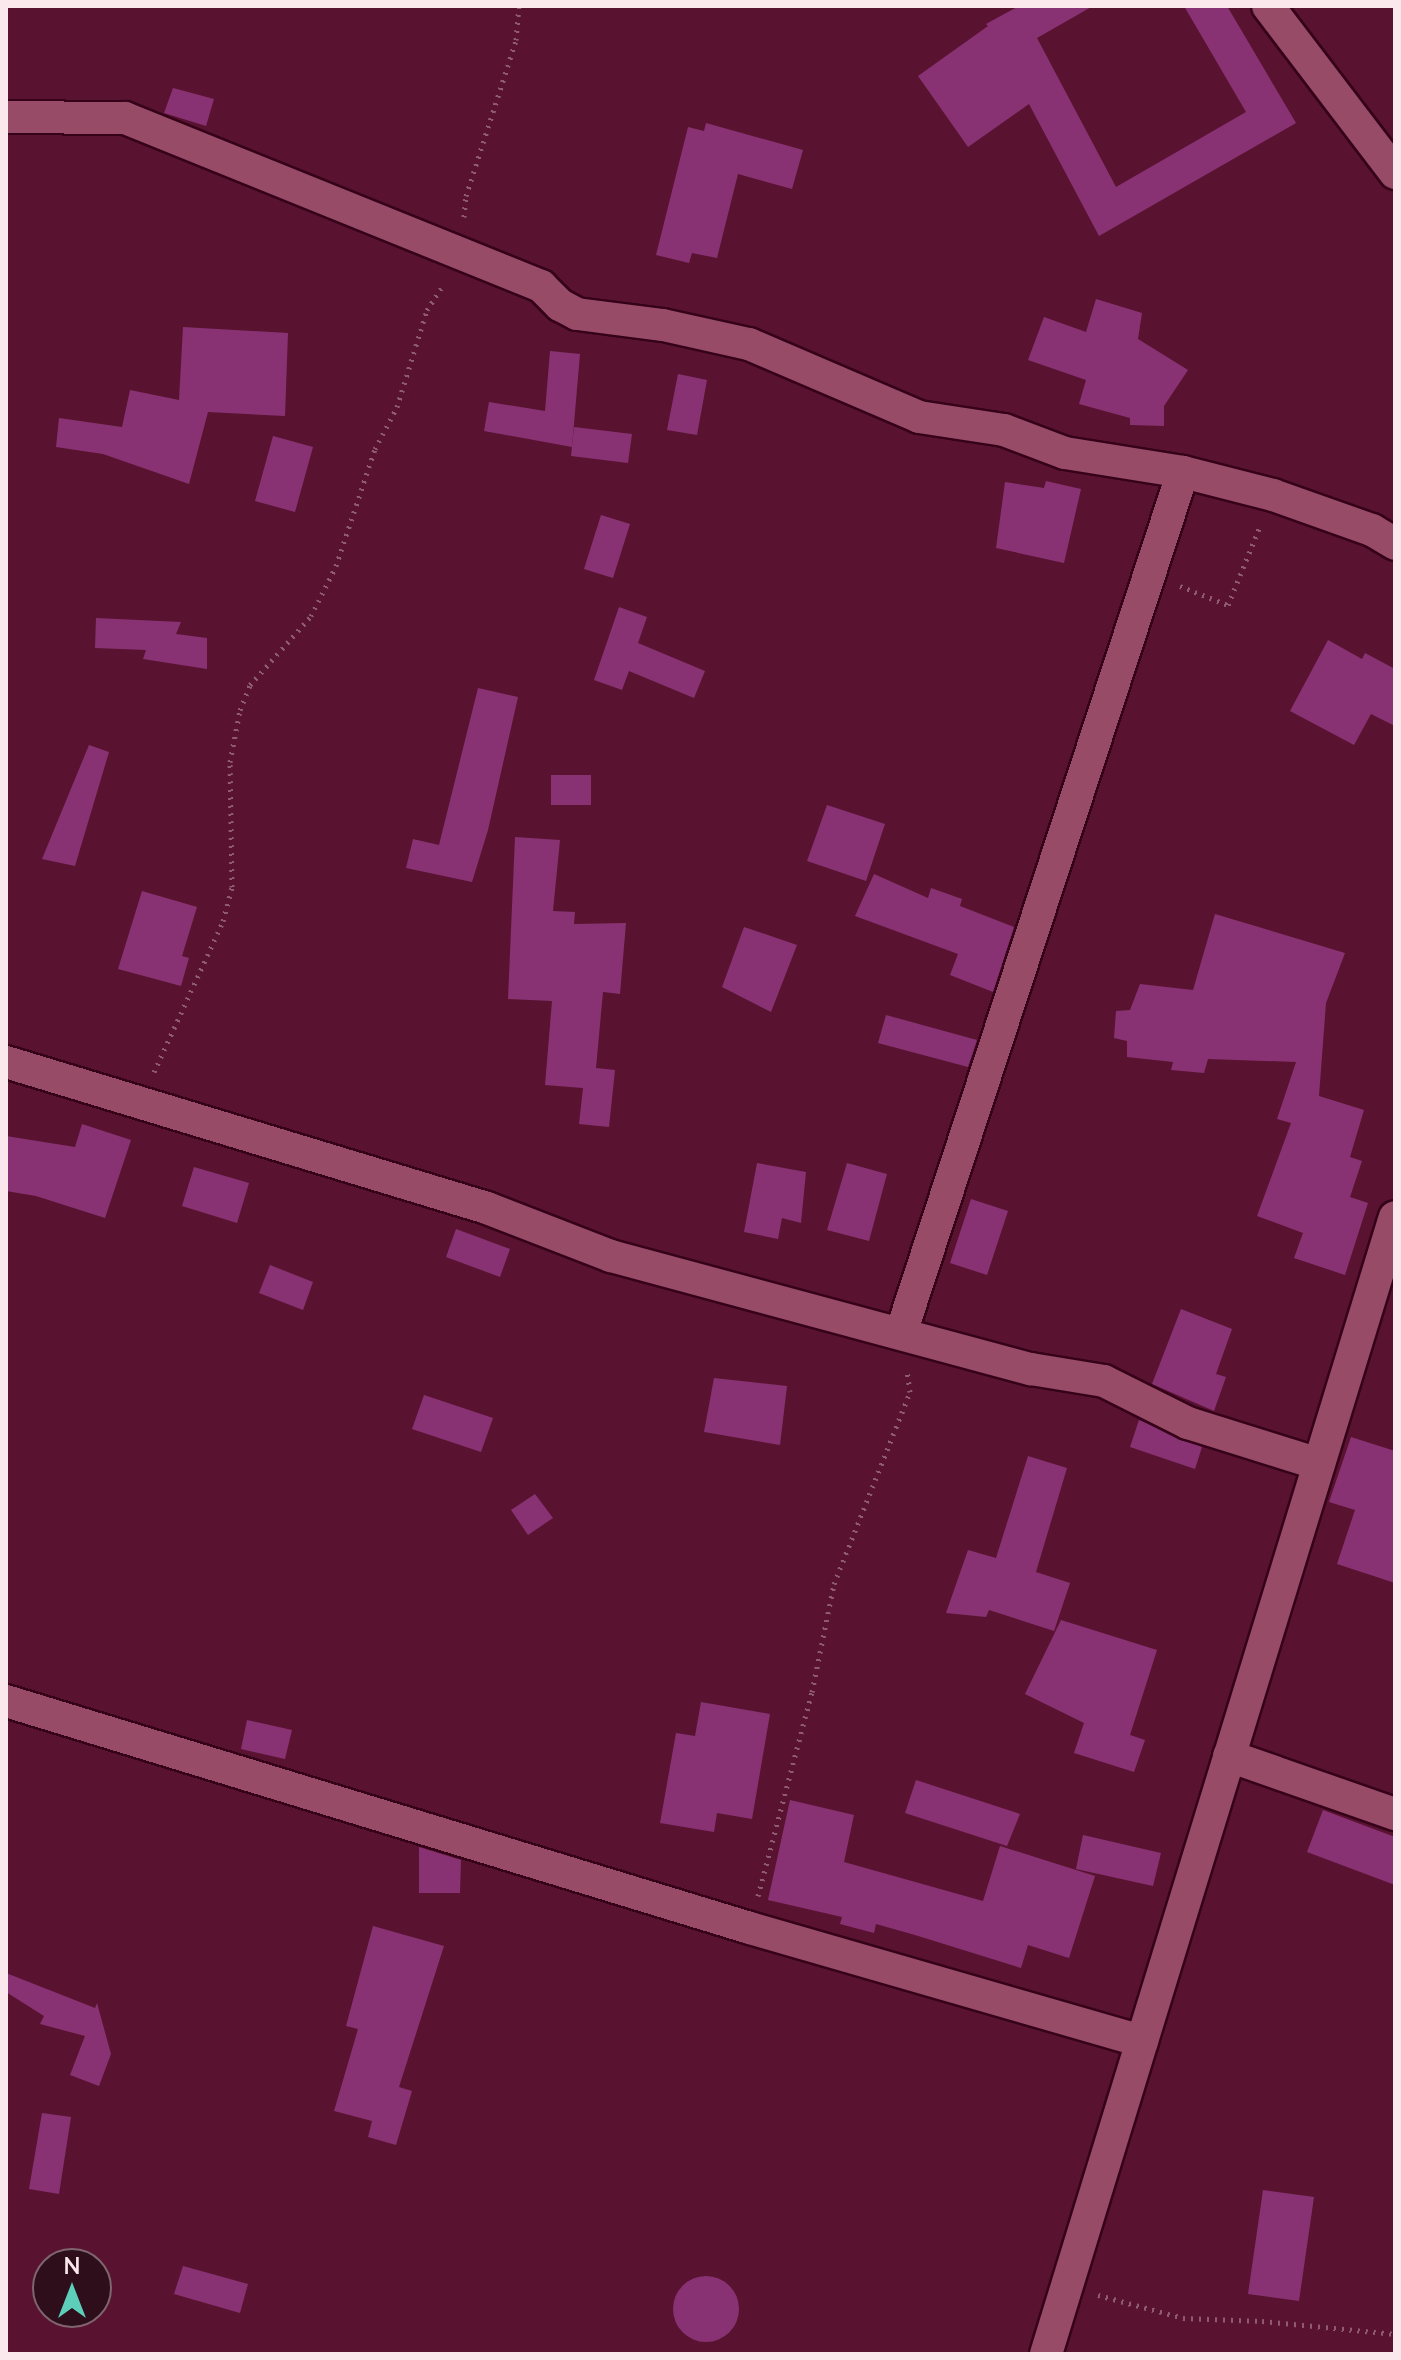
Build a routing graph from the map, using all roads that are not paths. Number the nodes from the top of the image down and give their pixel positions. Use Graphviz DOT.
graph roads {
  1 [pos="1268,6"];
  2 [pos="6,117"];
  3 [pos="1395,173"];
  4 [pos="1183,472"];
  5 [pos="1395,544"];
  6 [pos="6,1062"];
  7 [pos="1395,1217"];
  8 [pos="901,1333"];
  9 [pos="1319,1464"];
  10 [pos="6,1701"];
  11 [pos="1229,1756"];
  12 [pos="1395,1814"];
  13 [pos="1142,2041"];
  14 [pos="1046,2354"];
  1 -- 3 [label="street"];
  2 -- 4 [label="street"];
  4 -- 5 [label="street"];
  4 -- 8 [label="street"];
  6 -- 8 [label="street"];
  7 -- 9 [label="street"];
  8 -- 9 [label="street"];
  9 -- 11 [label="street"];
  10 -- 13 [label="street"];
  11 -- 12 [label="street"];
  11 -- 13 [label="street"];
  13 -- 14 [label="street"];
}
